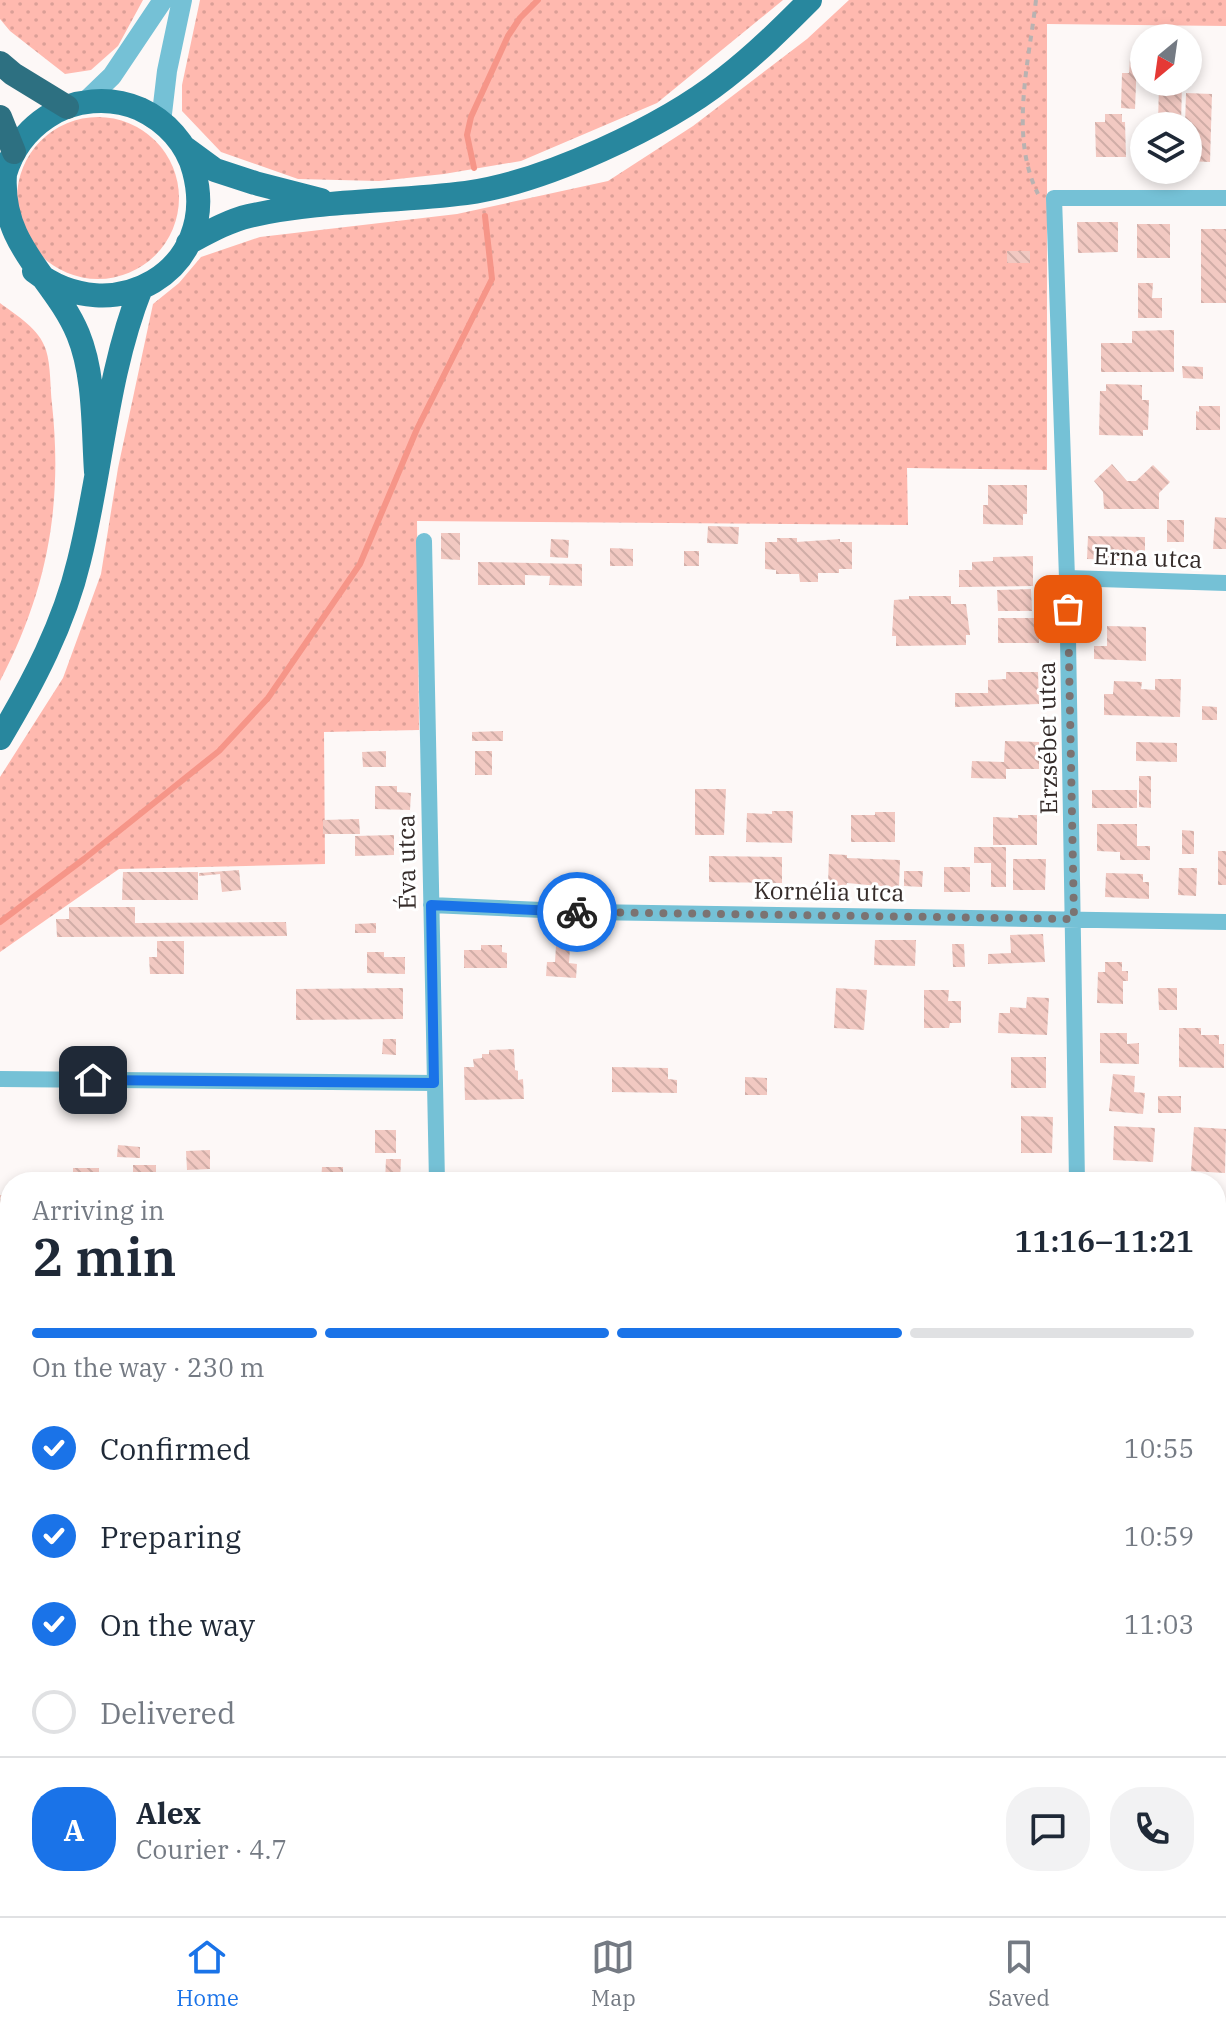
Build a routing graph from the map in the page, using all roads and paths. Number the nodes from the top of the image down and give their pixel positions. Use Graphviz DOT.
graph roads {
  1 [pos="163,0"];
  2 [pos="182,0"];
  3 [pos="810,0"];
  4 [pos="1036,0"];
  5 [pos="0,63"];
  6 [pos="76,104"];
  7 [pos="0,117"];
  8 [pos="161,122"];
  9 [pos="183,146"];
  10 [pos="14,152"];
  11 [pos="1054,198"];
  12 [pos="1226,198"];
  13 [pos="335,203"];
  14 [pos="188,243"];
  15 [pos="34,271"];
  16 [pos="141,288"];
  17 [pos="96,472"];
  18 [pos="424,541"];
  19 [pos="1067,578"];
  20 [pos="1226,583"];
  21 [pos="0,738"];
  22 [pos="431,905"];
  23 [pos="1074,919"];
  24 [pos="1226,922"];
  25 [pos="0,1079"];
  26 [pos="434,1083"];
  27 [pos="437,1172"];
  28 [pos="1077,1172"];
  1 -- 6 [label="street"];
  2 -- 8 [label="street"];
  3 -- 13 [label="main road"];
  4 -- 11 [label="path"];
  5 -- 6 [label="highway"];
  6 -- 8 [label="main road"];
  6 -- 10 [label="main road"];
  7 -- 10 [label="highway"];
  8 -- 9 [label="main road"];
  9 -- 13 [label="main road"];
  9 -- 14 [label="main road"];
  10 -- 15 [label="main road"];
  11 -- 12 [label="street"];
  11 -- 19 [label="street, Erzsébet utca"];
  13 -- 14 [label="main road"];
  14 -- 16 [label="main road"];
  15 -- 16 [label="main road"];
  15 -- 17 [label="main road"];
  16 -- 17 [label="main road"];
  17 -- 21 [label="main road"];
  18 -- 22 [label="street, Éva utca"];
  19 -- 20 [label="street, Erna utca"];
  19 -- 23 [label="street, Erzsébet utca"];
  22 -- 23 [label="street, Kornélia utca"];
  22 -- 26 [label="street, Éva utca"];
  23 -- 24 [label="street, Kornélia utca"];
  23 -- 28 [label="street, Erzsébet utca"];
  25 -- 26 [label="street"];
  26 -- 27 [label="street, Éva utca"];
}
